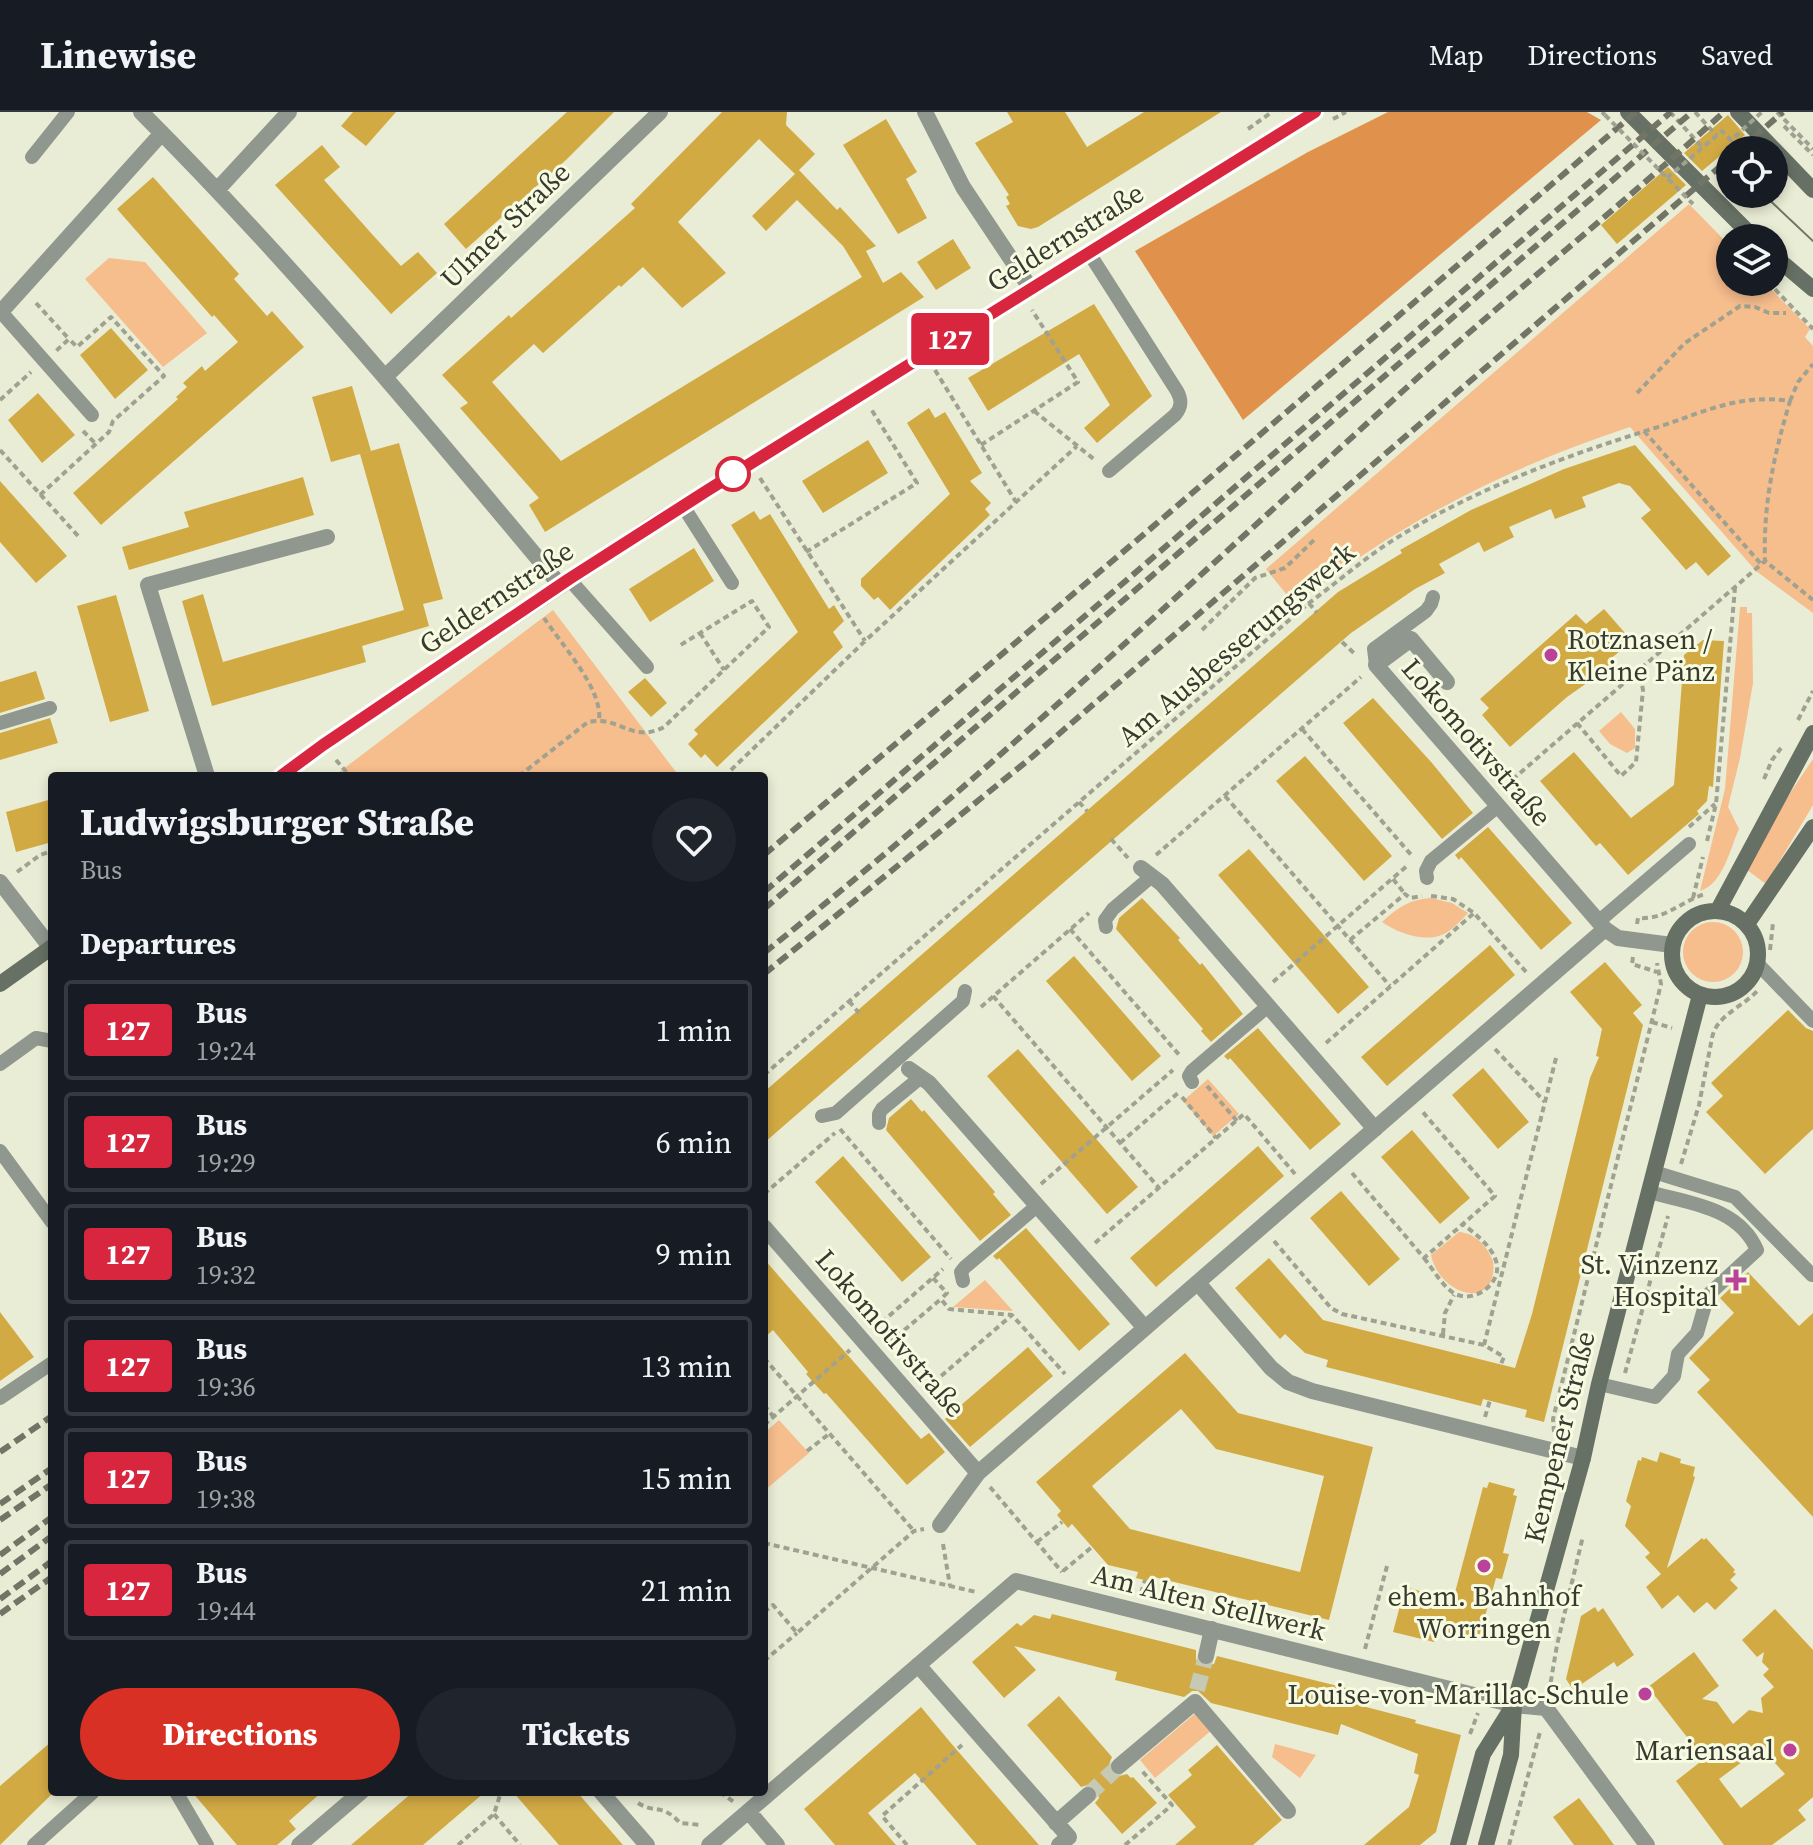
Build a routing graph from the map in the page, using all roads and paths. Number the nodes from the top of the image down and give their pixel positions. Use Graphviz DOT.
graph roads {
  1 [pos="68,112"];
  2 [pos="141,112"];
  3 [pos="289,112"];
  4 [pos="660,112"];
  5 [pos="925,112"];
  6 [pos="1315,112"];
  7 [pos="1628,112"];
  8 [pos="1670,112"];
  9 [pos="1695,112"];
  10 [pos="1738,112"];
  11 [pos="1762,112"];
  12 [pos="1777,112"];
  13 [pos="1604,114"];
  14 [pos="1785,124"];
  15 [pos="162,133"];
  16 [pos="1717,136"];
  17 [pos="1727,136"];
  18 [pos="1735,136"];
  19 [pos="1716,137"];
  20 [pos="1703,148"];
  21 [pos="1813,149"];
  22 [pos="1813,155"];
  23 [pos="32,157"];
  24 [pos="1667,178"];
  25 [pos="218,189"];
  26 [pos="1813,190"];
  27 [pos="1693,204"];
  28 [pos="1740,224"];
  29 [pos="1089,253"];
  30 [pos="1788,268"];
  31 [pos="1806,284"];
  32 [pos="1026,291"];
  33 [pos="1783,296"];
  34 [pos="1813,296"];
  35 [pos="0,313"];
  36 [pos="1786,313"];
  37 [pos="1813,328"];
  38 [pos="69,339"];
  39 [pos="925,354"];
  40 [pos="1813,364"];
  41 [pos="386,376"];
  42 [pos="1637,393"];
  43 [pos="862,394"];
  44 [pos="1790,401"];
  45 [pos="1034,411"];
  46 [pos="92,415"];
  47 [pos="1644,431"];
  48 [pos="981,445"];
  49 [pos="1077,446"];
  50 [pos="0,450"];
  51 [pos="1094,459"];
  52 [pos="750,463"];
  53 [pos="1109,471"];
  54 [pos="40,495"];
  55 [pos="1016,503"];
  56 [pos="683,506"];
  57 [pos="79,537"];
  58 [pos="327,537"];
  59 [pos="1314,540"];
  60 [pos="806,552"];
  61 [pos="1763,563"];
  62 [pos="564,582"];
  63 [pos="732,583"];
  64 [pos="1735,587"];
  65 [pos="1433,597"];
  66 [pos="1813,600"];
  67 [pos="534,603"];
  68 [pos="1309,603"];
  69 [pos="1317,613"];
  70 [pos="1202,630"];
  71 [pos="700,633"];
  72 [pos="865,641"];
  73 [pos="679,646"];
  74 [pos="1376,665"];
  75 [pos="647,667"];
  76 [pos="1639,669"];
  77 [pos="724,670"];
  78 [pos="1447,682"];
  79 [pos="50,708"];
  80 [pos="599,720"];
  81 [pos="0,723"];
  82 [pos="1577,723"];
  83 [pos="1302,729"];
  84 [pos="1813,733"];
  85 [pos="1786,742"];
  86 [pos="1813,748"];
  87 [pos="731,770"];
  88 [pos="206,772"];
  89 [pos="286,772"];
  90 [pos="524,772"];
  91 [pos="1761,787"];
  92 [pos="1784,789"];
  93 [pos="1225,796"];
  94 [pos="1079,802"];
  95 [pos="1494,802"];
  96 [pos="1087,811"];
  97 [pos="1813,829"];
  98 [pos="1689,844"];
  99 [pos="48,852"];
  100 [pos="1415,859"];
  101 [pos="1147,872"];
  102 [pos="1427,878"];
  103 [pos="1393,879"];
  104 [pos="0,883"];
  105 [pos="1712,892"];
  106 [pos="1405,894"];
  107 [pos="1693,898"];
  108 [pos="1094,909"];
  109 [pos="1718,910"];
  110 [pos="1474,913"];
  111 [pos="1779,914"];
  112 [pos="1747,924"];
  113 [pos="1602,926"];
  114 [pos="1106,927"];
  115 [pos="1070,929"];
  116 [pos="1350,940"];
  117 [pos="1635,940"];
  118 [pos="48,943"];
  119 [pos="1664,944"];
  120 [pos="48,949"];
  121 [pos="1762,968"];
  122 [pos="1657,972"];
  123 [pos="0,984"];
  124 [pos="1390,986"];
  125 [pos="1539,987"];
  126 [pos="965,991"];
  127 [pos="1758,991"];
  128 [pos="1700,995"];
  129 [pos="993,996"];
  130 [pos="849,1001"];
  131 [pos="981,1006"];
  132 [pos="1268,1006"];
  133 [pos="859,1013"];
  134 [pos="1813,1021"];
  135 [pos="1482,1036"];
  136 [pos="1712,1038"];
  137 [pos="48,1039"];
  138 [pos="1311,1056"];
  139 [pos="1556,1058"];
  140 [pos="1184,1060"];
  141 [pos="0,1064"];
  142 [pos="905,1064"];
  143 [pos="768,1072"];
  144 [pos="1164,1077"];
  145 [pos="1192,1082"];
  146 [pos="1178,1093"];
  147 [pos="1410,1098"];
  148 [pos="1545,1102"];
  149 [pos="1187,1103"];
  150 [pos="1699,1105"];
  151 [pos="822,1116"];
  152 [pos="1237,1121"];
  153 [pos="879,1123"];
  154 [pos="1375,1129"];
  155 [pos="1216,1138"];
  156 [pos="1120,1143"];
  157 [pos="0,1151"];
  158 [pos="1340,1159"];
  159 [pos="1654,1172"];
  160 [pos="1159,1188"];
  161 [pos="1307,1188"];
  162 [pos="768,1191"];
  163 [pos="1649,1192"];
  164 [pos="1037,1206"];
  165 [pos="48,1217"];
  166 [pos="1463,1224"];
  167 [pos="1262,1227"];
  168 [pos="768,1232"];
  169 [pos="1081,1255"];
  170 [pos="1424,1258"];
  171 [pos="953,1261"];
  172 [pos="1499,1274"];
  173 [pos="1812,1275"];
  174 [pos="933,1278"];
  175 [pos="963,1281"];
  176 [pos="1198,1283"];
  177 [pos="1454,1295"];
  178 [pos="941,1299"];
  179 [pos="1012,1315"];
  180 [pos="1145,1328"];
  181 [pos="1443,1335"];
  182 [pos="1484,1345"];
  183 [pos="875,1355"];
  184 [pos="768,1363"];
  185 [pos="1501,1364"];
  186 [pos="48,1366"];
  187 [pos="1599,1384"];
  188 [pos="1077,1388"];
  189 [pos="797,1396"];
  190 [pos="0,1398"];
  191 [pos="914,1399"];
  192 [pos="768,1410"];
  193 [pos="773,1416"];
  194 [pos="768,1421"];
  195 [pos="829,1434"];
  196 [pos="807,1451"];
  197 [pos="1557,1451"];
  198 [pos="1583,1458"];
  199 [pos="978,1473"];
  200 [pos="1062,1522"];
  201 [pos="940,1525"];
  202 [pos="1037,1542"];
  203 [pos="768,1544"];
  204 [pos="1092,1547"];
  205 [pos="946,1561"];
  206 [pos="1387,1566"];
  207 [pos="871,1568"];
  208 [pos="1062,1572"];
  209 [pos="950,1586"];
  210 [pos="997,1597"];
  211 [pos="1084,1597"];
  212 [pos="768,1609"];
  213 [pos="1212,1629"];
  214 [pos="797,1633"];
  215 [pos="1206,1656"];
  216 [pos="768,1658"];
  217 [pos="918,1665"];
  218 [pos="1365,1667"];
  219 [pos="1514,1705"];
  220 [pos="1546,1708"];
  221 [pos="977,1732"];
  222 [pos="1125,1761"];
  223 [pos="768,1795"];
  224 [pos="1088,1795"];
  225 [pos="88,1796"];
  226 [pos="178,1796"];
  227 [pos="357,1796"];
  228 [pos="500,1796"];
  229 [pos="604,1796"];
  230 [pos="767,1796"];
  231 [pos="631,1798"];
  232 [pos="1288,1811"];
  233 [pos="749,1812"];
  234 [pos="494,1814"];
  235 [pos="1056,1823"];
  236 [pos="729,1827"];
  237 [pos="309,1842"];
  238 [pos="34,1845"];
  239 [pos="207,1845"];
  240 [pos="458,1845"];
  241 [pos="520,1845"];
  242 [pos="647,1845"];
  243 [pos="709,1845"];
  244 [pos="777,1845"];
  245 [pos="907,1845"];
  246 [pos="1059,1845"];
  247 [pos="1125,1845"];
  248 [pos="1458,1845"];
  249 [pos="1486,1845"];
  250 [pos="1509,1845"];
  251 [pos="1647,1845"];
  1 -- 23 [label="lane"];
  2 -- 15 [label="street"];
  3 -- 25 [label="street"];
  4 -- 41 [label="street, Ulmer Straße"];
  5 -- 32 [label="street"];
  6 -- 29 [label="main road, Geldernstraße"];
  7 -- 28 [label="main road"];
  8 -- 20 [label="path"];
  9 -- 16 [label="path"];
  10 -- 26 [label="main road"];
  11 -- 18 [label="path, bridge"];
  12 -- 14 [label="path"];
  13 -- 24 [label="path, bridge"];
  14 -- 21 [label="path"];
  14 -- 22 [label="path"];
  15 -- 25 [label="street"];
  15 -- 35 [label="street"];
  16 -- 17 [label="path, bridge"];
  19 -- 20 [label="path, bridge"];
  20 -- 24 [label="path, bridge"];
  24 -- 27 [label="path, bridge"];
  25 -- 41 [label="street"];
  29 -- 32 [label="main road, Geldernstraße"];
  29 -- 53 [label="lane"];
  30 -- 31 [label="main road"];
  31 -- 34 [label="main road"];
  32 -- 39 [label="main road, Geldernstraße"];
  32 -- 45 [label="path"];
  33 -- 37 [label="path"];
  35 -- 46 [label="lane"];
  36 -- 42 [label="path"];
  38 -- 54 [label="path"];
  39 -- 43 [label="main road, Geldernstraße"];
  39 -- 48 [label="path"];
  40 -- 44 [label="path"];
  41 -- 62 [label="street"];
  43 -- 52 [label="main road, Geldernstraße"];
  43 -- 60 [label="path"];
  44 -- 47 [label="path, Am Ausbesserungswerk"];
  44 -- 61 [label="path"];
  45 -- 48 [label="path"];
  45 -- 49 [label="path"];
  47 -- 61 [label="path"];
  47 -- 68 [label="path, Am Ausbesserungswerk"];
  48 -- 55 [label="path"];
  49 -- 51 [label="path"];
  49 -- 55 [label="path"];
  50 -- 54 [label="path"];
  52 -- 56 [label="main road, Geldernstraße"];
  52 -- 60 [label="path"];
  54 -- 57 [label="path"];
  55 -- 72 [label="path"];
  56 -- 62 [label="main road, Geldernstraße"];
  56 -- 63 [label="lane"];
  58 -- 88 [label="street"];
  59 -- 70 [label="path"];
  60 -- 72 [label="path"];
  61 -- 64 [label="path"];
  61 -- 66 [label="path"];
  62 -- 67 [label="main road, Geldernstraße"];
  62 -- 75 [label="lane"];
  64 -- 76 [label="path"];
  64 -- 107 [label="path"];
  65 -- 74 [label="lane"];
  67 -- 80 [label="path"];
  67 -- 89 [label="main road, Geldernstraße"];
  68 -- 69 [label="path"];
  68 -- 94 [label="path, Am Ausbesserungswerk"];
  71 -- 73 [label="path"];
  71 -- 77 [label="path"];
  71 -- 77 [label="path"];
  72 -- 87 [label="path"];
  74 -- 78 [label="street, Lokomotivstraße"];
  74 -- 83 [label="path"];
  74 -- 95 [label="street, Lokomotivstraße"];
  76 -- 82 [label="path"];
  76 -- 82 [label="path"];
  77 -- 80 [label="path"];
  79 -- 81 [label="lane"];
  80 -- 90 [label="path"];
  82 -- 95 [label="path"];
  83 -- 93 [label="path"];
  83 -- 100 [label="path"];
  84 -- 92 [label="main road"];
  85 -- 91 [label="path"];
  86 -- 92 [label="main road"];
  92 -- 109 [label="main road"];
  93 -- 101 [label="path"];
  93 -- 116 [label="path"];
  94 -- 96 [label="path"];
  94 -- 130 [label="path, Am Ausbesserungswerk"];
  95 -- 102 [label="lane"];
  95 -- 113 [label="street, Lokomotivstraße"];
  97 -- 112 [label="main road"];
  98 -- 113 [label="lane"];
  99 -- 104 [label="path"];
  101 -- 114 [label="lane"];
  101 -- 132 [label="street"];
  103 -- 106 [label="path"];
  104 -- 118 [label="street"];
  105 -- 107 [label="path"];
  106 -- 110 [label="path"];
  106 -- 116 [label="path"];
  107 -- 117 [label="path"];
  108 -- 115 [label="path"];
  109 -- 112 [label="main road"];
  109 -- 119 [label="main road"];
  110 -- 124 [label="path"];
  110 -- 125 [label="path"];
  111 -- 121 [label="path"];
  112 -- 121 [label="main road"];
  113 -- 117 [label="street, Lokomotivstraße"];
  113 -- 125 [label="street"];
  115 -- 129 [label="path"];
  115 -- 140 [label="path"];
  116 -- 124 [label="path"];
  117 -- 119 [label="street, Lokomotivstraße"];
  117 -- 122 [label="path"];
  119 -- 122 [label="path"];
  119 -- 128 [label="main road"];
  120 -- 123 [label="main road"];
  121 -- 127 [label="path"];
  121 -- 128 [label="main road"];
  121 -- 134 [label="lane"];
  122 -- 197 [label="path"];
  124 -- 138 [label="path"];
  125 -- 135 [label="street"];
  126 -- 142 [label="lane"];
  128 -- 159 [label="main road, Kempener Straße"];
  129 -- 131 [label="path"];
  129 -- 156 [label="path"];
  130 -- 133 [label="path"];
  130 -- 143 [label="path, Am Ausbesserungswerk"];
  132 -- 138 [label="street"];
  132 -- 145 [label="lane"];
  135 -- 147 [label="street"];
  135 -- 148 [label="path"];
  136 -- 150 [label="path"];
  137 -- 141 [label="lane"];
  138 -- 154 [label="street"];
  139 -- 148 [label="path"];
  142 -- 151 [label="lane"];
  142 -- 153 [label="lane"];
  142 -- 164 [label="street"];
  144 -- 146 [label="path"];
  146 -- 149 [label="path"];
  146 -- 156 [label="path"];
  147 -- 154 [label="street"];
  147 -- 166 [label="path"];
  148 -- 172 [label="path"];
  149 -- 152 [label="path"];
  149 -- 155 [label="path"];
  152 -- 155 [label="path"];
  152 -- 161 [label="path"];
  154 -- 158 [label="street"];
  155 -- 160 [label="path"];
  156 -- 160 [label="path"];
  157 -- 165 [label="lane"];
  158 -- 161 [label="street"];
  158 -- 170 [label="path"];
  159 -- 163 [label="main road, Kempener Straße"];
  159 -- 173 [label="lane"];
  160 -- 169 [label="path"];
  161 -- 167 [label="street"];
  162 -- 171 [label="path"];
  163 -- 187 [label="main road, Kempener Straße"];
  163 -- 187 [label="lane"];
  164 -- 169 [label="street"];
  164 -- 175 [label="lane"];
  166 -- 170 [label="path"];
  166 -- 172 [label="path"];
  167 -- 176 [label="street"];
  167 -- 181 [label="path"];
  168 -- 183 [label="street, Lokomotivstraße"];
  169 -- 180 [label="street"];
  170 -- 177 [label="path"];
  172 -- 177 [label="path"];
  172 -- 182 [label="path"];
  174 -- 178 [label="path"];
  176 -- 180 [label="street"];
  176 -- 197 [label="street"];
  177 -- 181 [label="path"];
  178 -- 179 [label="path"];
  178 -- 183 [label="path"];
  179 -- 188 [label="path"];
  179 -- 191 [label="path"];
  180 -- 188 [label="street"];
  181 -- 182 [label="path"];
  182 -- 185 [label="path"];
  183 -- 191 [label="street, Lokomotivstraße"];
  184 -- 189 [label="path"];
  186 -- 190 [label="lane"];
  187 -- 198 [label="main road, Kempener Straße"];
  188 -- 199 [label="street"];
  189 -- 193 [label="path"];
  189 -- 195 [label="path"];
  191 -- 199 [label="street, Lokomotivstraße"];
  192 -- 193 [label="path"];
  193 -- 194 [label="path"];
  195 -- 196 [label="path"];
  195 -- 207 [label="path"];
  197 -- 198 [label="street"];
  198 -- 219 [label="main road, Kempener Straße"];
  199 -- 201 [label="street"];
  199 -- 202 [label="path"];
  200 -- 202 [label="path"];
  202 -- 208 [label="path"];
  203 -- 207 [label="path"];
  204 -- 208 [label="path"];
  205 -- 209 [label="path"];
  206 -- 218 [label="path"];
  207 -- 209 [label="path"];
  207 -- 214 [label="path"];
  208 -- 211 [label="path"];
  209 -- 210 [label="path"];
  210 -- 211 [label="street, Am Alten Stellwerk"];
  210 -- 217 [label="street, Am Alten Stellwerk"];
  211 -- 213 [label="street, Am Alten Stellwerk"];
  212 -- 214 [label="path"];
  213 -- 215 [label="street"];
  213 -- 218 [label="street, Am Alten Stellwerk"];
  214 -- 216 [label="path"];
  217 -- 221 [label="street"];
  217 -- 223 [label="street, Am Alten Stellwerk"];
  218 -- 219 [label="street, Am Alten Stellwerk"];
  219 -- 220 [label="street, Am Alten Stellwerk"];
  219 -- 248 [label="main road, Kempener Straße"];
  219 -- 249 [label="main road, Kempener Straße"];
  220 -- 250 [label="path"];
  220 -- 251 [label="street"];
  221 -- 235 [label="street"];
  221 -- 245 [label="path"];
  222 -- 232 [label="street"];
  222 -- 247 [label="path"];
  224 -- 235 [label="street"];
  225 -- 238 [label="lane"];
  226 -- 239 [label="lane"];
  227 -- 237 [label="street"];
  228 -- 234 [label="path"];
  229 -- 242 [label="street"];
  230 -- 233 [label="street, Am Alten Stellwerk"];
  231 -- 236 [label="path"];
  233 -- 236 [label="street, Am Alten Stellwerk"];
  233 -- 244 [label="street"];
  234 -- 240 [label="path"];
  234 -- 241 [label="path"];
  235 -- 246 [label="street"];
  236 -- 243 [label="street, Am Alten Stellwerk"];
}
